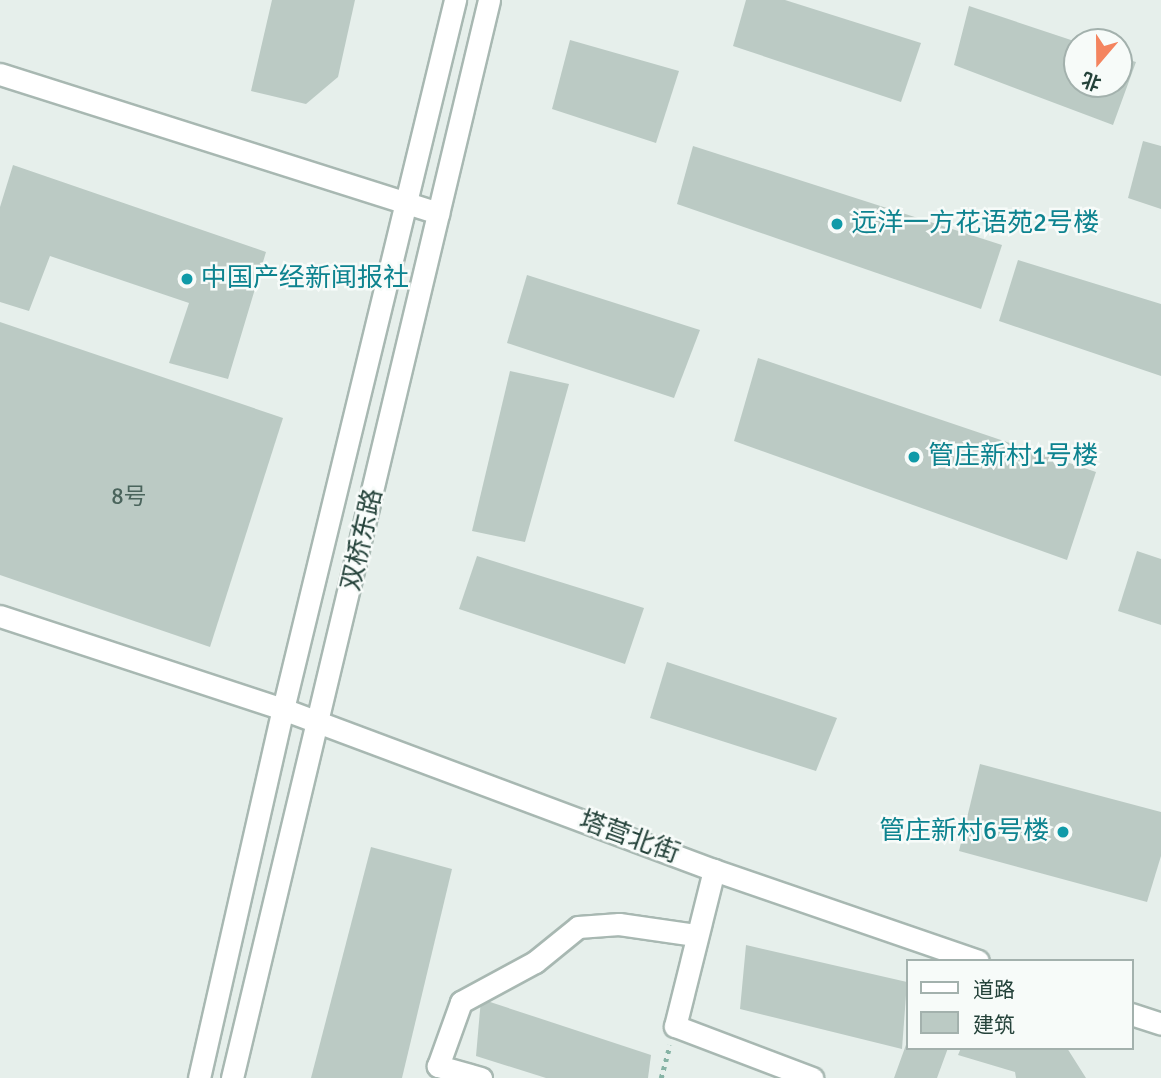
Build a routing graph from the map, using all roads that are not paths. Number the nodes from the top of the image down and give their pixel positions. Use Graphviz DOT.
graph roads {
  1 [pos="455,0"];
  2 [pos="489,0"];
  3 [pos="0,75"];
  4 [pos="406,202"];
  5 [pos="439,213"];
  6 [pos="0,616"];
  7 [pos="283,709"];
  8 [pos="320,723"];
  9 [pos="714,870"];
  10 [pos="695,934"];
  11 [pos="972,959"];
  12 [pos="1133,1015"];
  13 [pos="1161,1024"];
  14 [pos="437,1072"];
  15 [pos="199,1078"];
  16 [pos="232,1078"];
  17 [pos="481,1078"];
  18 [pos="812,1078"];
  1 -- 4 [label="street, 双桥东路"];
  2 -- 5 [label="street, 双桥东路"];
  3 -- 4 [label="street"];
  4 -- 5 [label="street"];
  4 -- 7 [label="street, 双桥东路"];
  5 -- 8 [label="street, 双桥东路"];
  6 -- 7 [label="street, 塔营北街"];
  7 -- 8 [label="street, 塔营北街"];
  7 -- 15 [label="street, 双桥东路"];
  8 -- 9 [label="street, 塔营北街"];
  8 -- 16 [label="street, 双桥东路"];
  9 -- 10 [label="street"];
  9 -- 11 [label="street, 塔营北街"];
  10 -- 14 [label="street"];
  10 -- 18 [label="street"];
  12 -- 13 [label="street"];
  14 -- 17 [label="street"];
}
